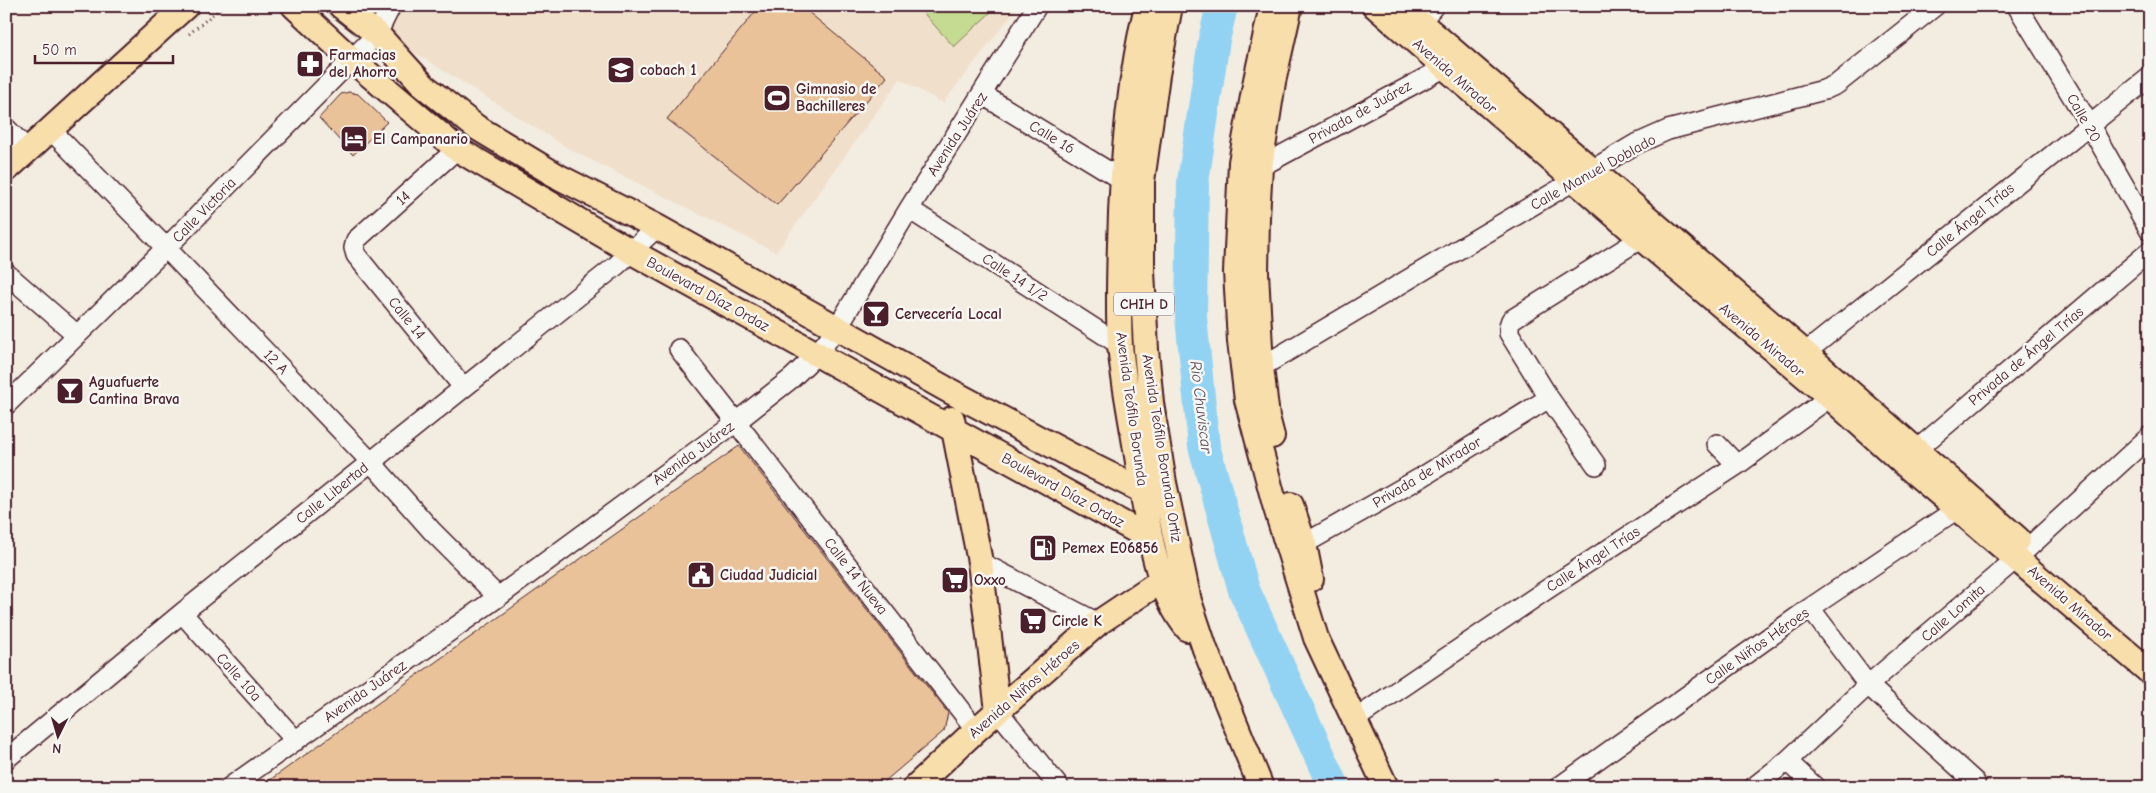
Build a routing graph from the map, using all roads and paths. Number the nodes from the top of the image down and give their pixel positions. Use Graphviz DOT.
graph roads {
  1 [pos="186,6"];
  2 [pos="294,6"];
  3 [pos="341,6"];
  4 [pos="391,6"];
  5 [pos="1037,6"];
  6 [pos="1147,6"];
  7 [pos="1170,6"];
  8 [pos="1375,6"];
  9 [pos="1401,6"];
  10 [pos="1935,6"];
  11 [pos="2017,6"];
  12 [pos="1283,9"];
  13 [pos="1421,22"];
  14 [pos="377,34"];
  15 [pos="351,59"];
  16 [pos="1452,63"];
  17 [pos="2150,77"];
  18 [pos="982,95"];
  19 [pos="2089,124"];
  20 [pos="6,128"];
  21 [pos="50,130"];
  22 [pos="456,149"];
  23 [pos="28,150"];
  24 [pos="1260,167"];
  25 [pos="6,170"];
  26 [pos="1583,175"];
  27 [pos="1121,179"];
  28 [pos="909,209"];
  29 [pos="657,227"];
  30 [pos="2150,231"];
  31 [pos="1650,233"];
  32 [pos="166,248"];
  33 [pos="354,248"];
  34 [pos="2150,250"];
  35 [pos="632,252"];
  36 [pos="6,273"];
  37 [pos="837,328"];
  38 [pos="77,335"];
  39 [pos="1120,345"];
  40 [pos="679,349"];
  41 [pos="817,354"];
  42 [pos="1798,358"];
  43 [pos="1261,367"];
  44 [pos="463,387"];
  45 [pos="948,390"];
  46 [pos="1830,397"];
  47 [pos="1549,398"];
  48 [pos="6,405"];
  49 [pos="736,422"];
  50 [pos="954,430"];
  51 [pos="2150,436"];
  52 [pos="1717,444"];
  53 [pos="1909,456"];
  54 [pos="370,462"];
  55 [pos="1596,465"];
  56 [pos="1738,465"];
  57 [pos="1143,491"];
  58 [pos="1957,509"];
  59 [pos="1151,539"];
  60 [pos="1304,544"];
  61 [pos="2022,552"];
  62 [pos="980,562"];
  63 [pos="1162,580"];
  64 [pos="498,597"];
  65 [pos="1810,608"];
  66 [pos="182,614"];
  67 [pos="1098,624"];
  68 [pos="1316,638"];
  69 [pos="1205,649"];
  70 [pos="2150,653"];
  71 [pos="2150,672"];
  72 [pos="1868,685"];
  73 [pos="998,711"];
  74 [pos="1354,720"];
  75 [pos="976,730"];
  76 [pos="296,741"];
  77 [pos="6,759"];
  78 [pos="1787,760"];
  79 [pos="1975,782"];
  80 [pos="230,787"];
  81 [pos="915,787"];
  82 [pos="1058,787"];
  83 [pos="1261,787"];
  84 [pos="1386,787"];
  85 [pos="1559,787"];
  86 [pos="1754,787"];
  87 [pos="1815,787"];
  1 -- 21 [label="main road"];
  2 -- 15 [label="main road, Boulevard Díaz Ordaz"];
  3 -- 14 [label="main road"];
  4 -- 14 [label="street, Calle Victoria"];
  5 -- 18 [label="street, Avenida Juárez"];
  6 -- 27 [label="main road, Avenida Teófilo Borunda"];
  7 -- 69 [label="main road, Avenida Teófilo Borunda Ortiz / CHIH D"];
  8 -- 13 [label="main road, Avenida Mirador"];
  9 -- 13 [label="main road, Avenida Mirador"];
  10 -- 26 [label="street, Calle Manuel Doblado"];
  11 -- 19 [label="street, Calle 20"];
  12 -- 24 [label="main road"];
  12 -- 68 [label="main road"];
  13 -- 16 [label="main road, Avenida Mirador"];
  14 -- 15 [label="street, Calle Victoria"];
  14 -- 29 [label="main road"];
  15 -- 22 [label="main road, Boulevard Díaz Ordaz"];
  15 -- 32 [label="street, Calle Victoria"];
  16 -- 24 [label="street, Privada de Juárez"];
  16 -- 26 [label="main road, Avenida Mirador"];
  17 -- 19 [label="street, Calle Ángel Trías"];
  18 -- 27 [label="street, Calle 16"];
  18 -- 28 [label="street, Avenida Juárez"];
  19 -- 30 [label="street, Calle 20"];
  19 -- 42 [label="street, Calle Ángel Trías"];
  20 -- 23 [label="street"];
  21 -- 23 [label="main road"];
  21 -- 32 [label="street, 12 A"];
  22 -- 33 [label="street, 14"];
  22 -- 35 [label="main road, Boulevard Díaz Ordaz"];
  23 -- 25 [label="main road"];
  24 -- 43 [label="main road"];
  26 -- 31 [label="main road, Avenida Mirador"];
  26 -- 43 [label="street, Calle Manuel Doblado"];
  27 -- 39 [label="main road, Avenida Teófilo Borunda"];
  28 -- 37 [label="street, Avenida Juárez"];
  28 -- 39 [label="street, Calle 14 1/2"];
  29 -- 35 [label="street, Calle Libertad"];
  29 -- 37 [label="main road"];
  31 -- 42 [label="main road, Avenida Mirador"];
  31 -- 47 [label="street"];
  32 -- 38 [label="street, Calle Victoria"];
  32 -- 54 [label="street, 12 A"];
  33 -- 44 [label="street, Calle 14"];
  34 -- 53 [label="street, Privada de Ángel Trías"];
  35 -- 41 [label="main road, Boulevard Díaz Ordaz"];
  35 -- 44 [label="street, Calle Libertad"];
  36 -- 38 [label="street"];
  37 -- 41 [label="street, Avenida Juárez"];
  37 -- 45 [label="main road"];
  38 -- 48 [label="street, Calle Victoria"];
  39 -- 57 [label="main road, Avenida Teófilo Borunda"];
  40 -- 49 [label="street, Calle 14 Nueva"];
  41 -- 49 [label="street, Avenida Juárez"];
  41 -- 50 [label="main road, Boulevard Díaz Ordaz"];
  42 -- 46 [label="main road, Avenida Mirador"];
  42 -- 53 [label="main road, Avenida Mirador"];
  43 -- 60 [label="main road"];
  44 -- 54 [label="street, Calle Libertad"];
  45 -- 50 [label="main road"];
  45 -- 57 [label="main road"];
  46 -- 53 [label="main road, Avenida Mirador"];
  46 -- 56 [label="street, Calle Ángel Trías"];
  47 -- 55 [label="street"];
  47 -- 60 [label="street, Privada de Mirador"];
  49 -- 64 [label="street, Avenida Juárez"];
  49 -- 75 [label="street, Calle 14 Nueva"];
  50 -- 59 [label="main road, Boulevard Díaz Ordaz"];
  50 -- 62 [label="main road"];
  51 -- 61 [label="street, Calle Lomita"];
  52 -- 56 [label="street"];
  53 -- 58 [label="main road, Avenida Mirador"];
  53 -- 61 [label="main road, Avenida Mirador"];
  54 -- 64 [label="street, 12 A"];
  54 -- 66 [label="street, Calle Libertad"];
  56 -- 74 [label="street, Calle Ángel Trías"];
  57 -- 59 [label="main road, Avenida Teófilo Borunda"];
  58 -- 61 [label="main road, Avenida Mirador"];
  58 -- 65 [label="street, Calle Niños Héroes"];
  59 -- 63 [label="main road, Avenida Teófilo Borunda"];
  60 -- 68 [label="main road"];
  61 -- 70 [label="main road, Avenida Mirador"];
  61 -- 71 [label="main road, Avenida Mirador"];
  61 -- 72 [label="street, Calle Lomita"];
  62 -- 67 [label="street"];
  62 -- 73 [label="main road"];
  63 -- 67 [label="main road, Avenida Niños Héroes"];
  63 -- 69 [label="main road, Avenida Teófilo Borunda"];
  64 -- 76 [label="street, Avenida Juárez"];
  65 -- 72 [label="street"];
  65 -- 85 [label="street, Calle Niños Héroes"];
  66 -- 76 [label="street, Calle 10a"];
  66 -- 77 [label="street, Calle Libertad"];
  67 -- 73 [label="main road, Avenida Niños Héroes"];
  68 -- 74 [label="main road"];
  69 -- 83 [label="main road, Avenida Teófilo Borunda Ortiz / CHIH D"];
  72 -- 78 [label="street, Calle Lomita"];
  72 -- 79 [label="street"];
  73 -- 75 [label="main road, Avenida Niños Héroes"];
  73 -- 82 [label="street"];
  74 -- 84 [label="main road"];
  75 -- 81 [label="main road, Avenida Niños Héroes"];
  76 -- 80 [label="street, Avenida Juárez"];
  78 -- 86 [label="street, Calle Lomita"];
  78 -- 87 [label="street"];
}
